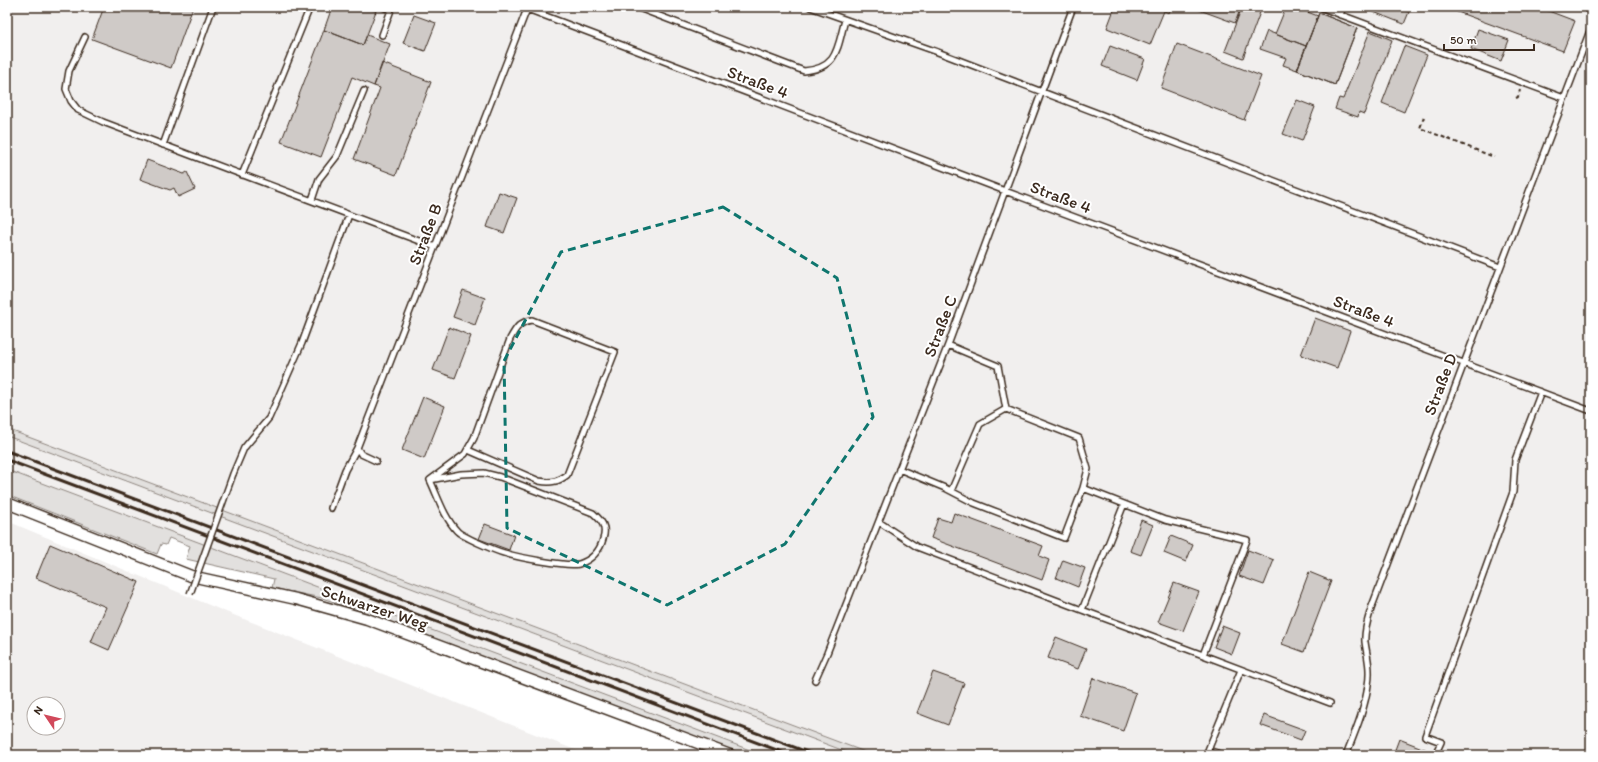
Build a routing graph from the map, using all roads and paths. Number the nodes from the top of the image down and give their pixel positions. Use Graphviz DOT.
graph roads {
  1 [pos="213,7"];
  2 [pos="310,7"];
  3 [pos="383,7"];
  4 [pos="636,7"];
  5 [pos="810,7"];
  6 [pos="1073,7"];
  7 [pos="1320,7"];
  8 [pos="1343,7"];
  9 [pos="525,8"];
  10 [pos="1340,15"];
  11 [pos="845,20"];
  12 [pos="1591,28"];
  13 [pos="382,35"];
  14 [pos="85,37"];
  15 [pos="364,91"];
  16 [pos="1042,92"];
  17 [pos="1564,98"];
  18 [pos="1424,117"];
  19 [pos="163,145"];
  20 [pos="1494,157"];
  21 [pos="242,175"];
  22 [pos="1005,191"];
  23 [pos="312,200"];
  24 [pos="349,215"];
  25 [pos="435,247"];
  26 [pos="1500,267"];
  27 [pos="948,345"];
  28 [pos="1463,363"];
  29 [pos="1541,392"];
  30 [pos="1006,409"];
  31 [pos="1591,411"];
  32 [pos="357,448"];
  33 [pos="468,450"];
  34 [pos="376,461"];
  35 [pos="899,469"];
  36 [pos="430,480"];
  37 [pos="1083,488"];
  38 [pos="951,491"];
  39 [pos="7,503"];
  40 [pos="1124,504"];
  41 [pos="331,508"];
  42 [pos="878,522"];
  43 [pos="190,594"];
  44 [pos="1082,610"];
  45 [pos="1203,656"];
  46 [pos="1241,670"];
  47 [pos="814,680"];
  48 [pos="1330,704"];
  49 [pos="730,755"];
  50 [pos="1206,755"];
  51 [pos="1346,755"];
  52 [pos="1435,755"];
  1 -- 19 [label="lane"];
  2 -- 21 [label="lane"];
  3 -- 13 [label="lane"];
  4 -- 11 [label="lane"];
  5 -- 11 [label="lane"];
  6 -- 16 [label="lane, Straße C"];
  7 -- 10 [label="lane"];
  8 -- 10 [label="lane"];
  9 -- 22 [label="lane, Straße 4"];
  9 -- 25 [label="lane, Straße B"];
  10 -- 17 [label="lane"];
  11 -- 16 [label="lane"];
  12 -- 17 [label="lane, Straße D"];
  14 -- 19 [label="lane"];
  15 -- 23 [label="lane"];
  16 -- 22 [label="lane, Straße C"];
  16 -- 26 [label="lane"];
  17 -- 26 [label="lane, Straße D"];
  18 -- 20 [label="path"];
  19 -- 21 [label="lane"];
  21 -- 23 [label="lane"];
  22 -- 27 [label="lane, Straße C"];
  22 -- 28 [label="lane, Straße 4"];
  23 -- 24 [label="lane"];
  24 -- 25 [label="lane"];
  24 -- 43 [label="lane, bridge"];
  25 -- 32 [label="lane, Straße B"];
  26 -- 28 [label="lane, Straße D"];
  27 -- 30 [label="lane"];
  27 -- 35 [label="lane, Straße C"];
  28 -- 29 [label="lane, Straße 4"];
  28 -- 51 [label="lane, Straße D"];
  29 -- 31 [label="lane, Straße 4"];
  29 -- 52 [label="lane"];
  30 -- 37 [label="lane"];
  30 -- 38 [label="lane"];
  32 -- 34 [label="lane"];
  32 -- 41 [label="lane, Straße B"];
  33 -- 33 [label="lane"];
  33 -- 36 [label="lane"];
  35 -- 38 [label="lane"];
  35 -- 42 [label="lane, Straße C"];
  36 -- 36 [label="lane"];
  37 -- 38 [label="lane"];
  37 -- 40 [label="lane"];
  39 -- 49 [label="street, Schwarzer Weg"];
  40 -- 44 [label="lane"];
  40 -- 45 [label="lane"];
  42 -- 44 [label="lane"];
  42 -- 47 [label="lane, Straße C"];
  44 -- 45 [label="lane"];
  45 -- 46 [label="lane"];
  46 -- 48 [label="lane"];
  46 -- 50 [label="lane"];
}
